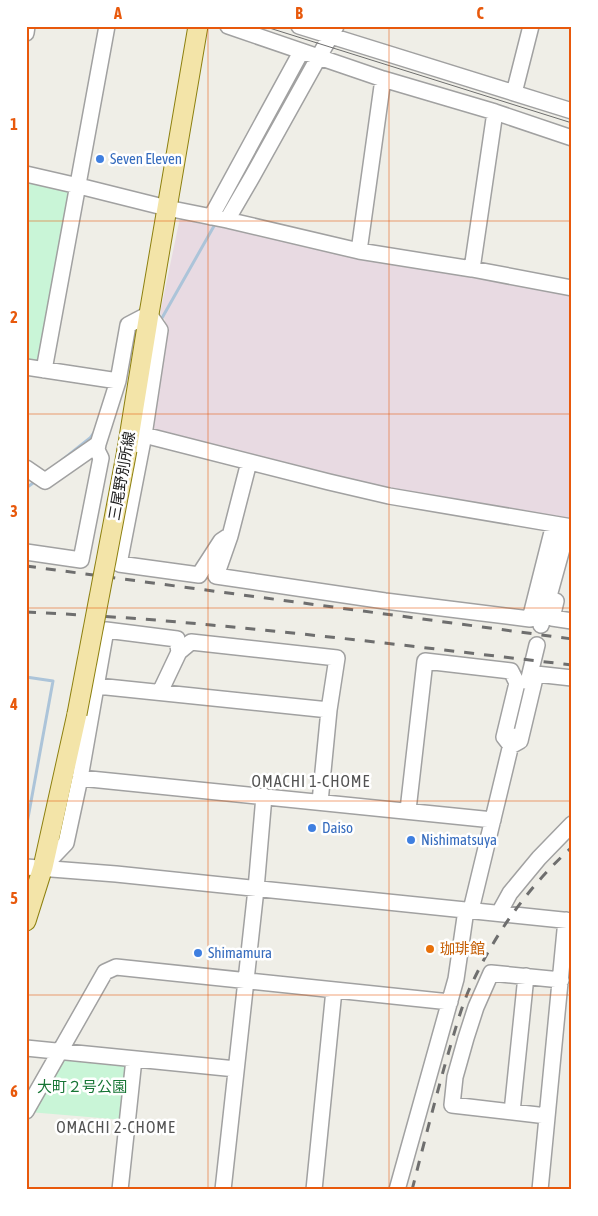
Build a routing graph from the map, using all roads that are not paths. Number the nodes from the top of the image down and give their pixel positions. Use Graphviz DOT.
graph roads {
  1 [pos="27,26"];
  2 [pos="107,26"];
  3 [pos="198,26"];
  4 [pos="228,26"];
  5 [pos="299,26"];
  6 [pos="531,26"];
  7 [pos="334,31"];
  8 [pos="26,32"];
  9 [pos="301,52"];
  10 [pos="319,58"];
  11 [pos="383,79"];
  12 [pos="514,93"];
  13 [pos="572,111"];
  14 [pos="495,112"];
  15 [pos="572,138"];
  16 [pos="26,174"];
  17 [pos="77,185"];
  18 [pos="167,208"];
  19 [pos="211,216"];
  20 [pos="227,220"];
  21 [pos="359,251"];
  22 [pos="472,269"];
  23 [pos="572,288"];
  24 [pos="149,314"];
  25 [pos="26,367"];
  26 [pos="44,370"];
  27 [pos="118,380"];
  28 [pos="144,435"];
  29 [pos="98,444"];
  30 [pos="250,462"];
  31 [pos="26,468"];
  32 [pos="564,526"];
  33 [pos="230,536"];
  34 [pos="572,542"];
  35 [pos="26,552"];
  36 [pos="81,560"];
  37 [pos="119,564"];
  38 [pos="572,620"];
  39 [pos="541,624"];
  40 [pos="537,645"];
  41 [pos="179,652"];
  42 [pos="572,678"];
  43 [pos="97,686"];
  44 [pos="160,692"];
  45 [pos="329,710"];
  46 [pos="511,746"];
  47 [pos="80,778"];
  48 [pos="264,796"];
  49 [pos="320,802"];
  50 [pos="408,810"];
  51 [pos="493,820"];
  52 [pos="572,824"];
  53 [pos="35,867"];
  54 [pos="256,888"];
  55 [pos="468,910"];
  56 [pos="499,913"];
  57 [pos="569,920"];
  58 [pos="26,921"];
  59 [pos="526,976"];
  60 [pos="246,980"];
  61 [pos="561,980"];
  62 [pos="334,990"];
  63 [pos="450,1002"];
  64 [pos="565,1008"];
  65 [pos="26,1048"];
  66 [pos="60,1052"];
  67 [pos="134,1059"];
  68 [pos="236,1068"];
  69 [pos="26,1111"];
  70 [pos="512,1112"];
  71 [pos="547,1116"];
  72 [pos="120,1190"];
  73 [pos="223,1190"];
  74 [pos="314,1190"];
  75 [pos="397,1190"];
  76 [pos="540,1190"];
  1 -- 8 [label="street"];
  2 -- 17 [label="street"];
  3 -- 18 [label="main road, 三尾野別所線"];
  4 -- 9 [label="street"];
  5 -- 7 [label="street"];
  6 -- 12 [label="street"];
  7 -- 10 [label="street"];
  7 -- 12 [label="street"];
  9 -- 10 [label="street"];
  9 -- 19 [label="street"];
  10 -- 11 [label="street"];
  10 -- 20 [label="street"];
  11 -- 14 [label="street"];
  11 -- 21 [label="street"];
  12 -- 13 [label="street"];
  14 -- 15 [label="street"];
  14 -- 22 [label="street"];
  16 -- 17 [label="street"];
  17 -- 18 [label="street"];
  17 -- 26 [label="street"];
  18 -- 19 [label="street"];
  18 -- 24 [label="main road, 三尾野別所線"];
  19 -- 20 [label="street"];
  20 -- 21 [label="street"];
  21 -- 22 [label="street"];
  22 -- 23 [label="street"];
  24 -- 27 [label="street"];
  24 -- 28 [label="street"];
  24 -- 53 [label="main road, 三尾野別所線, bridge"];
  25 -- 26 [label="street"];
  26 -- 27 [label="street"];
  27 -- 29 [label="street"];
  28 -- 30 [label="street"];
  28 -- 37 [label="street"];
  29 -- 31 [label="street"];
  29 -- 36 [label="street"];
  30 -- 32 [label="street"];
  30 -- 33 [label="street"];
  32 -- 33 [label="street"];
  32 -- 39 [label="street"];
  33 -- 37 [label="street"];
  34 -- 38 [label="street"];
  35 -- 36 [label="street"];
  36 -- 37 [label="street"];
  40 -- 46 [label="street"];
  41 -- 43 [label="street"];
  41 -- 44 [label="street"];
  41 -- 45 [label="street"];
  42 -- 46 [label="street"];
  43 -- 44 [label="street"];
  43 -- 47 [label="street"];
  44 -- 45 [label="street"];
  45 -- 49 [label="street"];
  46 -- 50 [label="street"];
  46 -- 51 [label="street"];
  47 -- 48 [label="street"];
  47 -- 53 [label="street"];
  48 -- 49 [label="street"];
  48 -- 54 [label="street"];
  49 -- 50 [label="street"];
  50 -- 51 [label="street"];
  51 -- 55 [label="street"];
  52 -- 56 [label="street"];
  53 -- 54 [label="street"];
  53 -- 58 [label="main road, 三尾野別所線"];
  54 -- 55 [label="street"];
  54 -- 60 [label="street"];
  55 -- 56 [label="street"];
  55 -- 63 [label="street"];
  56 -- 57 [label="street"];
  57 -- 61 [label="street"];
  59 -- 61 [label="street"];
  59 -- 70 [label="street"];
  59 -- 70 [label="street"];
  60 -- 62 [label="street"];
  60 -- 66 [label="street"];
  60 -- 68 [label="street"];
  61 -- 64 [label="street"];
  62 -- 63 [label="street"];
  62 -- 74 [label="street"];
  63 -- 75 [label="street"];
  64 -- 71 [label="street"];
  65 -- 66 [label="street"];
  66 -- 67 [label="street"];
  66 -- 69 [label="street"];
  67 -- 68 [label="street"];
  67 -- 72 [label="street"];
  68 -- 73 [label="street"];
  70 -- 71 [label="street"];
  71 -- 76 [label="street"];
}
